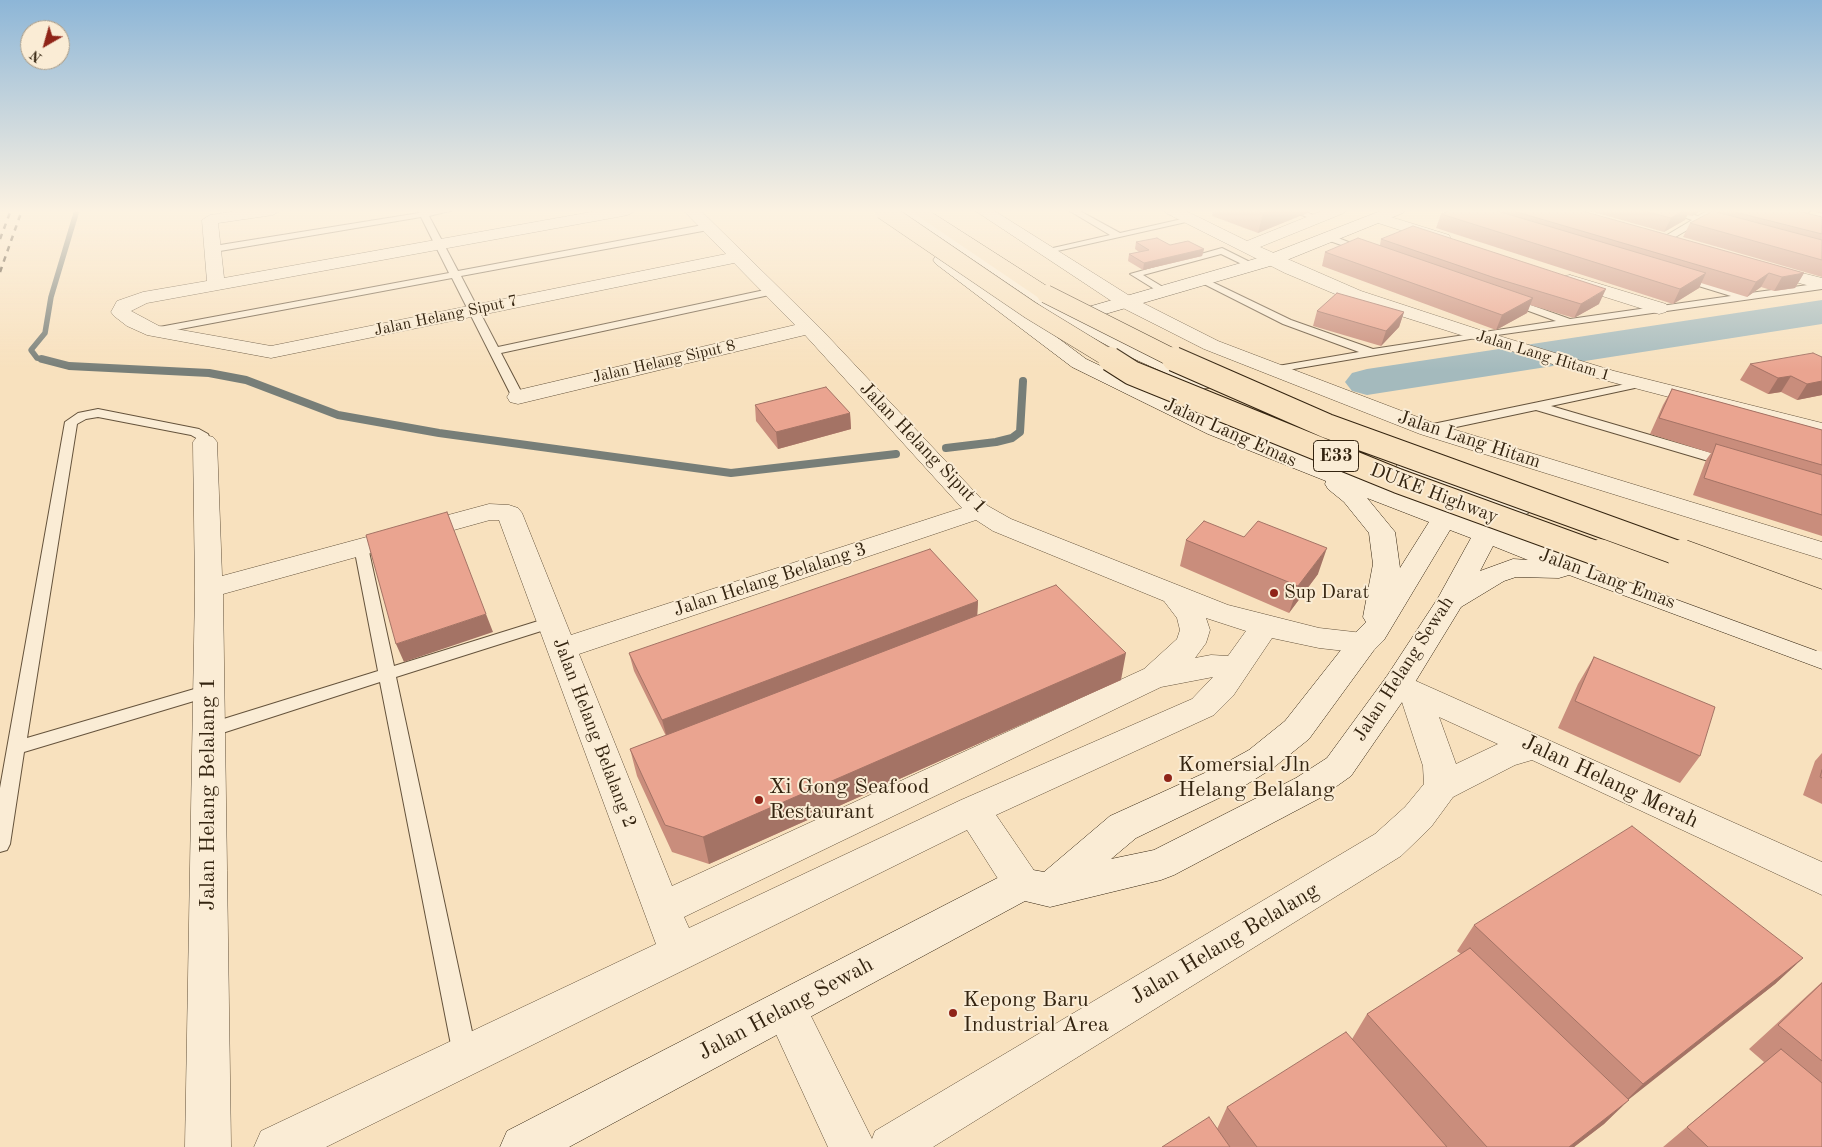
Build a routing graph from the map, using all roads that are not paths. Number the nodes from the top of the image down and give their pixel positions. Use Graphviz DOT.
graph roads {
  1 [pos="215,264"];
  2 [pos="330,264"];
  3 [pos="450,264"];
  4 [pos="517,264"];
  5 [pos="706,264"];
  6 [pos="745,264"];
  7 [pos="947,264"];
  8 [pos="962,264"];
  9 [pos="989,264"];
  10 [pos="999,264"];
  11 [pos="1065,264"];
  12 [pos="1175,264"];
  13 [pos="1248,264"];
  14 [pos="1260,264"];
  15 [pos="1279,264"];
  16 [pos="1748,264"];
  17 [pos="1253,266"];
  18 [pos="1669,274"];
  19 [pos="457,275"];
  20 [pos="1556,275"];
  21 [pos="1203,281"];
  22 [pos="216,284"];
  23 [pos="1822,285"];
  24 [pos="774,291"];
  25 [pos="1164,292"];
  26 [pos="1497,296"];
  27 [pos="1746,297"];
  28 [pos="1126,302"];
  29 [pos="1659,308"];
  30 [pos="475,310"];
  31 [pos="1070,317"];
  32 [pos="1571,322"];
  33 [pos="809,328"];
  34 [pos="154,332"];
  35 [pos="1485,338"];
  36 [pos="493,351"];
  37 [pos="1371,352"];
  38 [pos="1276,369"];
  39 [pos="1640,384"];
  40 [pos="518,397"];
  41 [pos="1161,403"];
  42 [pos="1537,406"];
  43 [pos="1818,427"];
  44 [pos="1428,429"];
  45 [pos="205,442"];
  46 [pos="1736,465"];
  47 [pos="1326,474"];
  48 [pos="1462,488"];
  49 [pos="1503,502"];
  50 [pos="979,511"];
  51 [pos="1443,519"];
  52 [pos="1486,534"];
  53 [pos="361,547"];
  54 [pos="1822,551"];
  55 [pos="1588,572"];
  56 [pos="208,589"];
  57 [pos="1175,596"];
  58 [pos="1451,600"];
  59 [pos="1822,606"];
  60 [pos="1265,626"];
  61 [pos="556,636"];
  62 [pos="1822,636"];
  63 [pos="1369,638"];
  64 [pos="1822,658"];
  65 [pos="1237,667"];
  66 [pos="387,674"];
  67 [pos="1154,677"];
  68 [pos="1407,689"];
  69 [pos="208,691"];
  70 [pos="208,731"];
  71 [pos="1534,747"];
  72 [pos="16,748"];
  73 [pos="1441,787"];
  74 [pos="973,810"];
  75 [pos="0,844"];
  76 [pos="1822,879"];
  77 [pos="1036,887"];
  78 [pos="662,909"];
  79 [pos="679,952"];
  80 [pos="786,1010"];
  81 [pos="465,1056"];
  82 [pos="208,1147"];
  83 [pos="277,1147"];
  84 [pos="523,1147"];
  85 [pos="852,1147"];
  86 [pos="891,1147"];
  1 -- 22 [label="street"];
  2 -- 22 [label="street"];
  3 -- 19 [label="lane"];
  4 -- 19 [label="lane"];
  5 -- 30 [label="street, Jalan Helang Siput 7"];
  6 -- 24 [label="street, Jalan Helang Siput 1"];
  7 -- 41 [label="street, Jalan Lang Emas"];
  8 -- 62 [label="highway, DUKE Highway / E33, bridge"];
  9 -- 31 [label="street, Jalan Lang Emas"];
  10 -- 59 [label="highway, DUKE Highway / E33, bridge"];
  11 -- 28 [label="street, Jalan Lang Hitam"];
  12 -- 25 [label="lane"];
  13 -- 17 [label="lane"];
  14 -- 17 [label="street"];
  15 -- 35 [label="street, Jalan Lang Hitam 1"];
  16 -- 23 [label="street"];
  17 -- 21 [label="street"];
  18 -- 27 [label="lane"];
  19 -- 30 [label="lane"];
  19 -- 34 [label="lane"];
  20 -- 29 [label="street"];
  21 -- 25 [label="street"];
  21 -- 37 [label="lane"];
  22 -- 34 [label="street, Jalan Helang Siput 7"];
  23 -- 27 [label="lane"];
  24 -- 33 [label="street, Jalan Helang Siput 1"];
  24 -- 36 [label="lane"];
  25 -- 28 [label="street"];
  26 -- 32 [label="lane"];
  27 -- 29 [label="lane"];
  28 -- 31 [label="street"];
  28 -- 38 [label="street, Jalan Lang Hitam"];
  29 -- 32 [label="lane"];
  30 -- 34 [label="street, Jalan Helang Siput 7"];
  30 -- 36 [label="lane"];
  31 -- 41 [label="street"];
  31 -- 48 [label="street, Jalan Lang Emas"];
  32 -- 35 [label="lane"];
  33 -- 40 [label="street, Jalan Helang Siput 8"];
  33 -- 50 [label="street, Jalan Helang Siput 1"];
  35 -- 37 [label="lane"];
  35 -- 39 [label="street, Jalan Lang Hitam 1"];
  36 -- 40 [label="lane"];
  37 -- 38 [label="lane"];
  38 -- 44 [label="street, Jalan Lang Hitam"];
  39 -- 42 [label="lane"];
  39 -- 43 [label="street, Jalan Lang Hitam 1"];
  41 -- 47 [label="street, Jalan Lang Emas"];
  42 -- 44 [label="lane"];
  42 -- 46 [label="lane"];
  44 -- 54 [label="street, Jalan Lang Hitam"];
  45 -- 56 [label="street, Jalan Helang Belalang 1"];
  45 -- 72 [label="lane"];
  47 -- 51 [label="street, Jalan Lang Emas"];
  47 -- 63 [label="street"];
  48 -- 49 [label="street, Jalan Lang Emas"];
  48 -- 51 [label="street, Jalan Helang Sewah"];
  49 -- 52 [label="street, Jalan Helang Sewah"];
  49 -- 59 [label="street, Jalan Lang Emas"];
  50 -- 57 [label="street, Jalan Helang Siput 1"];
  50 -- 61 [label="street, Jalan Helang Belalang 3"];
  51 -- 52 [label="street, Jalan Lang Emas"];
  51 -- 63 [label="street, Jalan Helang Sewah"];
  52 -- 55 [label="street, Jalan Lang Emas"];
  52 -- 58 [label="street, Jalan Helang Sewah"];
  53 -- 56 [label="street"];
  53 -- 61 [label="street, Jalan Helang Belalang 2"];
  53 -- 66 [label="lane"];
  55 -- 58 [label="street"];
  55 -- 64 [label="street, Jalan Lang Emas"];
  56 -- 69 [label="street, Jalan Helang Belalang 1"];
  57 -- 60 [label="street, Jalan Helang Siput 1"];
  57 -- 67 [label="street"];
  58 -- 68 [label="street, Jalan Helang Sewah"];
  60 -- 63 [label="street, Jalan Helang Siput 1"];
  60 -- 65 [label="street"];
  61 -- 66 [label="lane"];
  61 -- 78 [label="street, Jalan Helang Belalang 2"];
  63 -- 77 [label="street, Jalan Helang Sewah"];
  65 -- 67 [label="street"];
  65 -- 74 [label="street"];
  66 -- 70 [label="lane"];
  66 -- 81 [label="lane"];
  67 -- 78 [label="street"];
  68 -- 71 [label="street, Jalan Helang Merah"];
  68 -- 73 [label="street"];
  68 -- 77 [label="street, Jalan Helang Sewah"];
  69 -- 70 [label="street, Jalan Helang Belalang 1"];
  69 -- 72 [label="lane"];
  70 -- 82 [label="street, Jalan Helang Belalang 1"];
  71 -- 73 [label="street, Jalan Helang Belalang"];
  71 -- 76 [label="street, Jalan Helang Merah"];
  72 -- 75 [label="lane"];
  73 -- 86 [label="street, Jalan Helang Belalang"];
  74 -- 77 [label="street"];
  74 -- 79 [label="street"];
  77 -- 80 [label="street, Jalan Helang Sewah"];
  78 -- 79 [label="street, Jalan Helang Belalang 2"];
  79 -- 81 [label="street"];
  80 -- 84 [label="street, Jalan Helang Sewah"];
  80 -- 85 [label="street"];
  81 -- 83 [label="street"];
}
